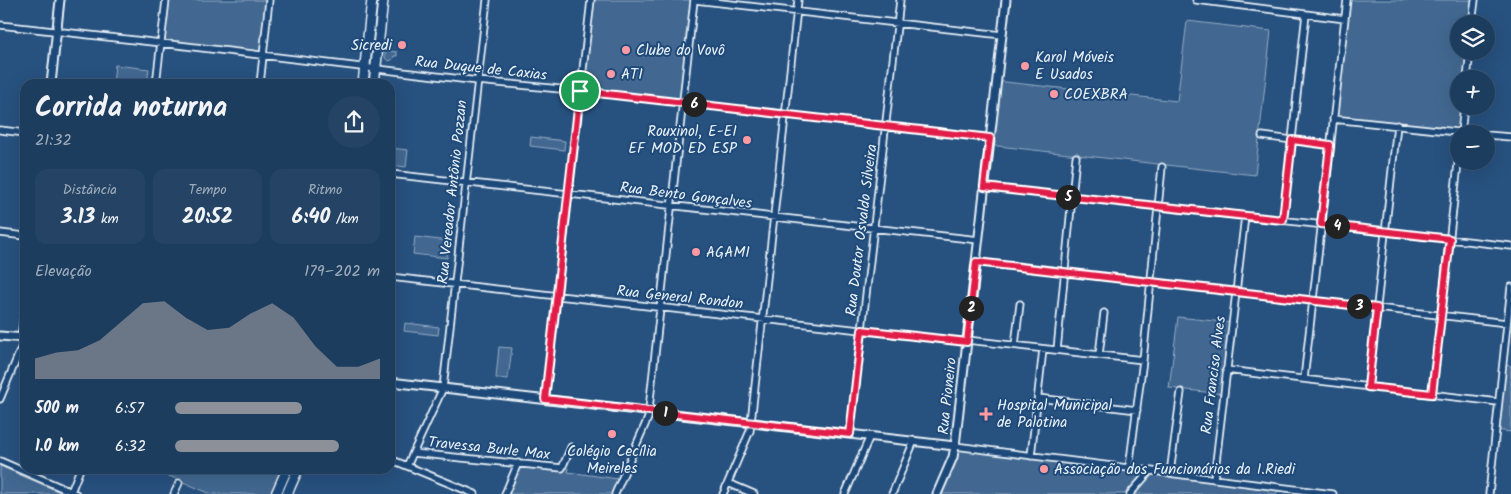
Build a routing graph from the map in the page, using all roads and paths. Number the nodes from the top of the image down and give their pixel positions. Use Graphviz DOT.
graph roads {
  1 [pos="60,0"];
  2 [pos="166,0"];
  3 [pos="270,0"];
  4 [pos="372,0"];
  5 [pos="383,0"];
  6 [pos="487,0"];
  7 [pos="591,0"];
  8 [pos="694,0"];
  9 [pos="798,0"];
  10 [pos="900,0"];
  11 [pos="1006,0"];
  12 [pos="1196,0"];
  13 [pos="1347,0"];
  14 [pos="1475,0"];
  15 [pos="1214,1"];
  16 [pos="797,12"];
  17 [pos="1306,14"];
  18 [pos="1473,15"];
  19 [pos="1345,18"];
  20 [pos="898,23"];
  21 [pos="0,25"];
  22 [pos="57,31"];
  23 [pos="1002,35"];
  24 [pos="161,43"];
  25 [pos="263,56"];
  26 [pos="365,68"];
  27 [pos="376,69"];
  28 [pos="52,79"];
  29 [pos="157,79"];
  30 [pos="261,79"];
  31 [pos="364,79"];
  32 [pos="375,79"];
  33 [pos="478,82"];
  34 [pos="580,91"];
  35 [pos="682,102"];
  36 [pos="786,114"];
  37 [pos="1333,119"];
  38 [pos="886,126"];
  39 [pos="1396,126"];
  40 [pos="0,130"];
  41 [pos="20,132"];
  42 [pos="1450,132"];
  43 [pos="1262,136"];
  44 [pos="1495,136"];
  45 [pos="1511,137"];
  46 [pos="990,138"];
  47 [pos="1292,140"];
  48 [pos="1330,145"];
  49 [pos="1076,157"];
  50 [pos="1162,167"];
  51 [pos="1457,170"];
  52 [pos="395,175"];
  53 [pos="466,182"];
  54 [pos="984,187"];
  55 [pos="569,194"];
  56 [pos="1072,197"];
  57 [pos="671,206"];
  58 [pos="1158,206"];
  59 [pos="1245,216"];
  60 [pos="774,217"];
  61 [pos="1283,220"];
  62 [pos="1321,224"];
  63 [pos="874,229"];
  64 [pos="1385,232"];
  65 [pos="0,233"];
  66 [pos="20,235"];
  67 [pos="1450,239"];
  68 [pos="978,240"];
  69 [pos="1511,246"];
  70 [pos="976,262"];
  71 [pos="1064,273"];
  72 [pos="395,278"];
  73 [pos="1151,282"];
  74 [pos="455,284"];
  75 [pos="1511,287"];
  76 [pos="1236,292"];
  77 [pos="557,296"];
  78 [pos="1312,301"];
  79 [pos="1020,304"];
  80 [pos="659,307"];
  81 [pos="1377,308"];
  82 [pos="1104,313"];
  83 [pos="1441,316"];
  84 [pos="762,319"];
  85 [pos="1507,323"];
  86 [pos="862,330"];
  87 [pos="0,336"];
  88 [pos="20,338"];
  89 [pos="967,341"];
  90 [pos="1015,345"];
  91 [pos="1044,348"];
  92 [pos="1057,350"];
  93 [pos="20,351"];
  94 [pos="1099,355"];
  95 [pos="1143,360"];
  96 [pos="1226,370"];
  97 [pos="1304,379"];
  98 [pos="395,383"];
  99 [pos="1368,387"];
  100 [pos="443,388"];
  101 [pos="1181,392"];
  102 [pos="1432,394"];
  103 [pos="1038,398"];
  104 [pos="0,399"];
  105 [pos="545,399"];
  106 [pos="1498,402"];
  107 [pos="1137,410"];
  108 [pos="648,414"];
  109 [pos="751,423"];
  110 [pos="850,434"];
  111 [pos="870,436"];
  112 [pos="914,441"];
  113 [pos="955,446"];
  114 [pos="571,447"];
  115 [pos="413,453"];
  116 [pos="1031,456"];
  117 [pos="0,461"];
  118 [pos="395,461"];
  119 [pos="518,463"];
  120 [pos="407,466"];
  121 [pos="1129,468"];
  122 [pos="20,470"];
  123 [pos="1150,471"];
  124 [pos="1170,473"];
  125 [pos="30,474"];
  126 [pos="79,474"];
  127 [pos="285,474"];
  128 [pos="296,474"];
  129 [pos="1214,479"];
  130 [pos="179,483"];
  131 [pos="728,483"];
  132 [pos="73,493"];
  133 [pos="174,494"];
  134 [pos="276,494"];
  135 [pos="287,494"];
  136 [pos="475,494"];
  137 [pos="505,494"];
  138 [pos="615,494"];
  139 [pos="723,494"];
  140 [pos="754,494"];
  141 [pos="845,494"];
  142 [pos="892,494"];
  143 [pos="937,494"];
  144 [pos="1130,494"];
  145 [pos="1333,494"];
  146 [pos="1489,494"];
  1 -- 22 [label="street"];
  2 -- 24 [label="street"];
  3 -- 25 [label="street"];
  4 -- 26 [label="main road"];
  5 -- 27 [label="main road"];
  6 -- 33 [label="street, Rua Vereador Antônio Pozzan"];
  7 -- 34 [label="street"];
  8 -- 16 [label="street"];
  8 -- 35 [label="street"];
  9 -- 16 [label="street"];
  10 -- 20 [label="street, Rua Doutor Osvaldo Silveira"];
  11 -- 23 [label="street, Rua Pioneiro"];
  12 -- 15 [label="street"];
  13 -- 19 [label="street"];
  14 -- 18 [label="street"];
  15 -- 17 [label="street"];
  16 -- 20 [label="street"];
  16 -- 36 [label="street"];
  17 -- 19 [label="street"];
  17 -- 47 [label="street"];
  19 -- 37 [label="street"];
  20 -- 23 [label="street"];
  20 -- 38 [label="street, Rua Doutor Osvaldo Silveira"];
  21 -- 22 [label="street, Rua Duque de Caxias"];
  22 -- 24 [label="street, Rua Duque de Caxias"];
  22 -- 28 [label="street"];
  23 -- 46 [label="street, Rua Pioneiro"];
  24 -- 25 [label="street, Rua Duque de Caxias"];
  24 -- 29 [label="street"];
  25 -- 26 [label="street, Rua Duque de Caxias"];
  25 -- 30 [label="street"];
  26 -- 27 [label="street, Rua Duque de Caxias"];
  26 -- 31 [label="main road"];
  27 -- 32 [label="main road"];
  27 -- 33 [label="street, Rua Duque de Caxias"];
  33 -- 34 [label="street, Rua Duque de Caxias"];
  33 -- 53 [label="street, Rua Vereador Antônio Pozzan"];
  34 -- 35 [label="street, Rua Duque de Caxias"];
  34 -- 55 [label="street"];
  35 -- 36 [label="street, Rua Duque de Caxias"];
  35 -- 57 [label="street"];
  36 -- 38 [label="street, Rua Duque de Caxias"];
  36 -- 60 [label="street"];
  37 -- 39 [label="street"];
  37 -- 48 [label="street"];
  38 -- 46 [label="street, Rua Duque de Caxias"];
  38 -- 63 [label="street, Rua Doutor Osvaldo Silveira"];
  39 -- 42 [label="street"];
  39 -- 64 [label="street"];
  40 -- 41 [label="street"];
  43 -- 47 [label="street"];
  44 -- 45 [label="street"];
  46 -- 54 [label="street, Rua Pioneiro"];
  47 -- 48 [label="street"];
  47 -- 61 [label="street"];
  48 -- 62 [label="street"];
  49 -- 56 [label="street"];
  50 -- 58 [label="street"];
  51 -- 67 [label="street"];
  52 -- 53 [label="street, Rua Bento Gonçalves"];
  53 -- 55 [label="street, Rua Bento Gonçalves"];
  53 -- 74 [label="street, Rua Vereador Antônio Pozzan"];
  54 -- 56 [label="street"];
  54 -- 68 [label="street, Rua Pioneiro"];
  55 -- 57 [label="street, Rua Bento Gonçalves"];
  55 -- 77 [label="street"];
  56 -- 58 [label="street"];
  56 -- 71 [label="street"];
  57 -- 60 [label="street, Rua Bento Gonçalves"];
  57 -- 80 [label="street"];
  58 -- 59 [label="street"];
  58 -- 73 [label="street"];
  59 -- 61 [label="street"];
  59 -- 76 [label="street, Rua Franciso Alves"];
  60 -- 63 [label="street, Rua Bento Gonçalves"];
  60 -- 84 [label="street"];
  61 -- 62 [label="street"];
  62 -- 64 [label="street"];
  62 -- 78 [label="street"];
  63 -- 68 [label="street, Rua Bento Gonçalves"];
  63 -- 86 [label="street, Rua Doutor Osvaldo Silveira"];
  64 -- 67 [label="street"];
  64 -- 81 [label="street"];
  65 -- 66 [label="street"];
  67 -- 69 [label="street"];
  67 -- 83 [label="street"];
  68 -- 70 [label="street, Rua Pioneiro"];
  70 -- 71 [label="street"];
  70 -- 89 [label="street, Rua Pioneiro"];
  71 -- 73 [label="street"];
  71 -- 92 [label="street"];
  72 -- 74 [label="street, Rua General Rondon"];
  73 -- 76 [label="street"];
  73 -- 95 [label="street"];
  74 -- 77 [label="street, Rua General Rondon"];
  74 -- 100 [label="street, Rua Vereador Antônio Pozzan"];
  75 -- 85 [label="street"];
  76 -- 78 [label="street"];
  76 -- 96 [label="street, Rua Franciso Alves"];
  77 -- 80 [label="street, Rua General Rondon"];
  77 -- 105 [label="street"];
  78 -- 81 [label="street"];
  78 -- 97 [label="street"];
  79 -- 90 [label="street"];
  80 -- 84 [label="street, Rua General Rondon"];
  80 -- 108 [label="street"];
  81 -- 83 [label="street"];
  81 -- 99 [label="street"];
  82 -- 94 [label="street"];
  83 -- 85 [label="street"];
  83 -- 102 [label="street"];
  84 -- 86 [label="street, Rua General Rondon"];
  84 -- 109 [label="street"];
  85 -- 106 [label="street"];
  86 -- 89 [label="street, Rua General Rondon"];
  86 -- 110 [label="street, Rua Doutor Osvaldo Silveira"];
  87 -- 88 [label="street"];
  89 -- 90 [label="street, Rua General Rondon"];
  89 -- 113 [label="street, Rua Pioneiro"];
  90 -- 91 [label="street, Rua General Rondon"];
  91 -- 92 [label="street, Rua General Rondon"];
  91 -- 103 [label="street"];
  92 -- 94 [label="street, Rua General Rondon"];
  93 -- 104 [label="street"];
  94 -- 95 [label="street, Rua General Rondon"];
  95 -- 107 [label="street"];
  96 -- 97 [label="street"];
  96 -- 129 [label="street, Rua Franciso Alves"];
  97 -- 99 [label="street"];
  98 -- 100 [label="street"];
  99 -- 102 [label="street"];
  100 -- 105 [label="street"];
  100 -- 115 [label="street, Rua Vereador Antônio Pozzan"];
  101 -- 124 [label="street"];
  102 -- 106 [label="street"];
  103 -- 107 [label="street"];
  103 -- 116 [label="street"];
  105 -- 108 [label="street"];
  106 -- 146 [label="street"];
  107 -- 121 [label="street"];
  108 -- 109 [label="street"];
  108 -- 138 [label="street"];
  109 -- 110 [label="street"];
  109 -- 131 [label="street"];
  110 -- 111 [label="street"];
  111 -- 112 [label="street"];
  111 -- 141 [label="street"];
  112 -- 113 [label="street"];
  112 -- 142 [label="street"];
  113 -- 116 [label="street"];
  113 -- 143 [label="street, Rua Pioneiro"];
  114 -- 119 [label="street, Travessa Burle Max"];
  115 -- 119 [label="street, Travessa Burle Max"];
  115 -- 120 [label="street, Rua Vereador Antônio Pozzan"];
  116 -- 121 [label="street"];
  117 -- 122 [label="street"];
  118 -- 120 [label="street"];
  119 -- 137 [label="street"];
  120 -- 136 [label="street"];
  121 -- 123 [label="street"];
  123 -- 124 [label="street"];
  123 -- 144 [label="street"];
  124 -- 129 [label="street"];
  125 -- 132 [label="street"];
  126 -- 132 [label="street"];
  127 -- 134 [label="main road"];
  128 -- 135 [label="main road"];
  129 -- 145 [label="street"];
  130 -- 133 [label="street"];
  131 -- 139 [label="street"];
  131 -- 140 [label="street"];
}
